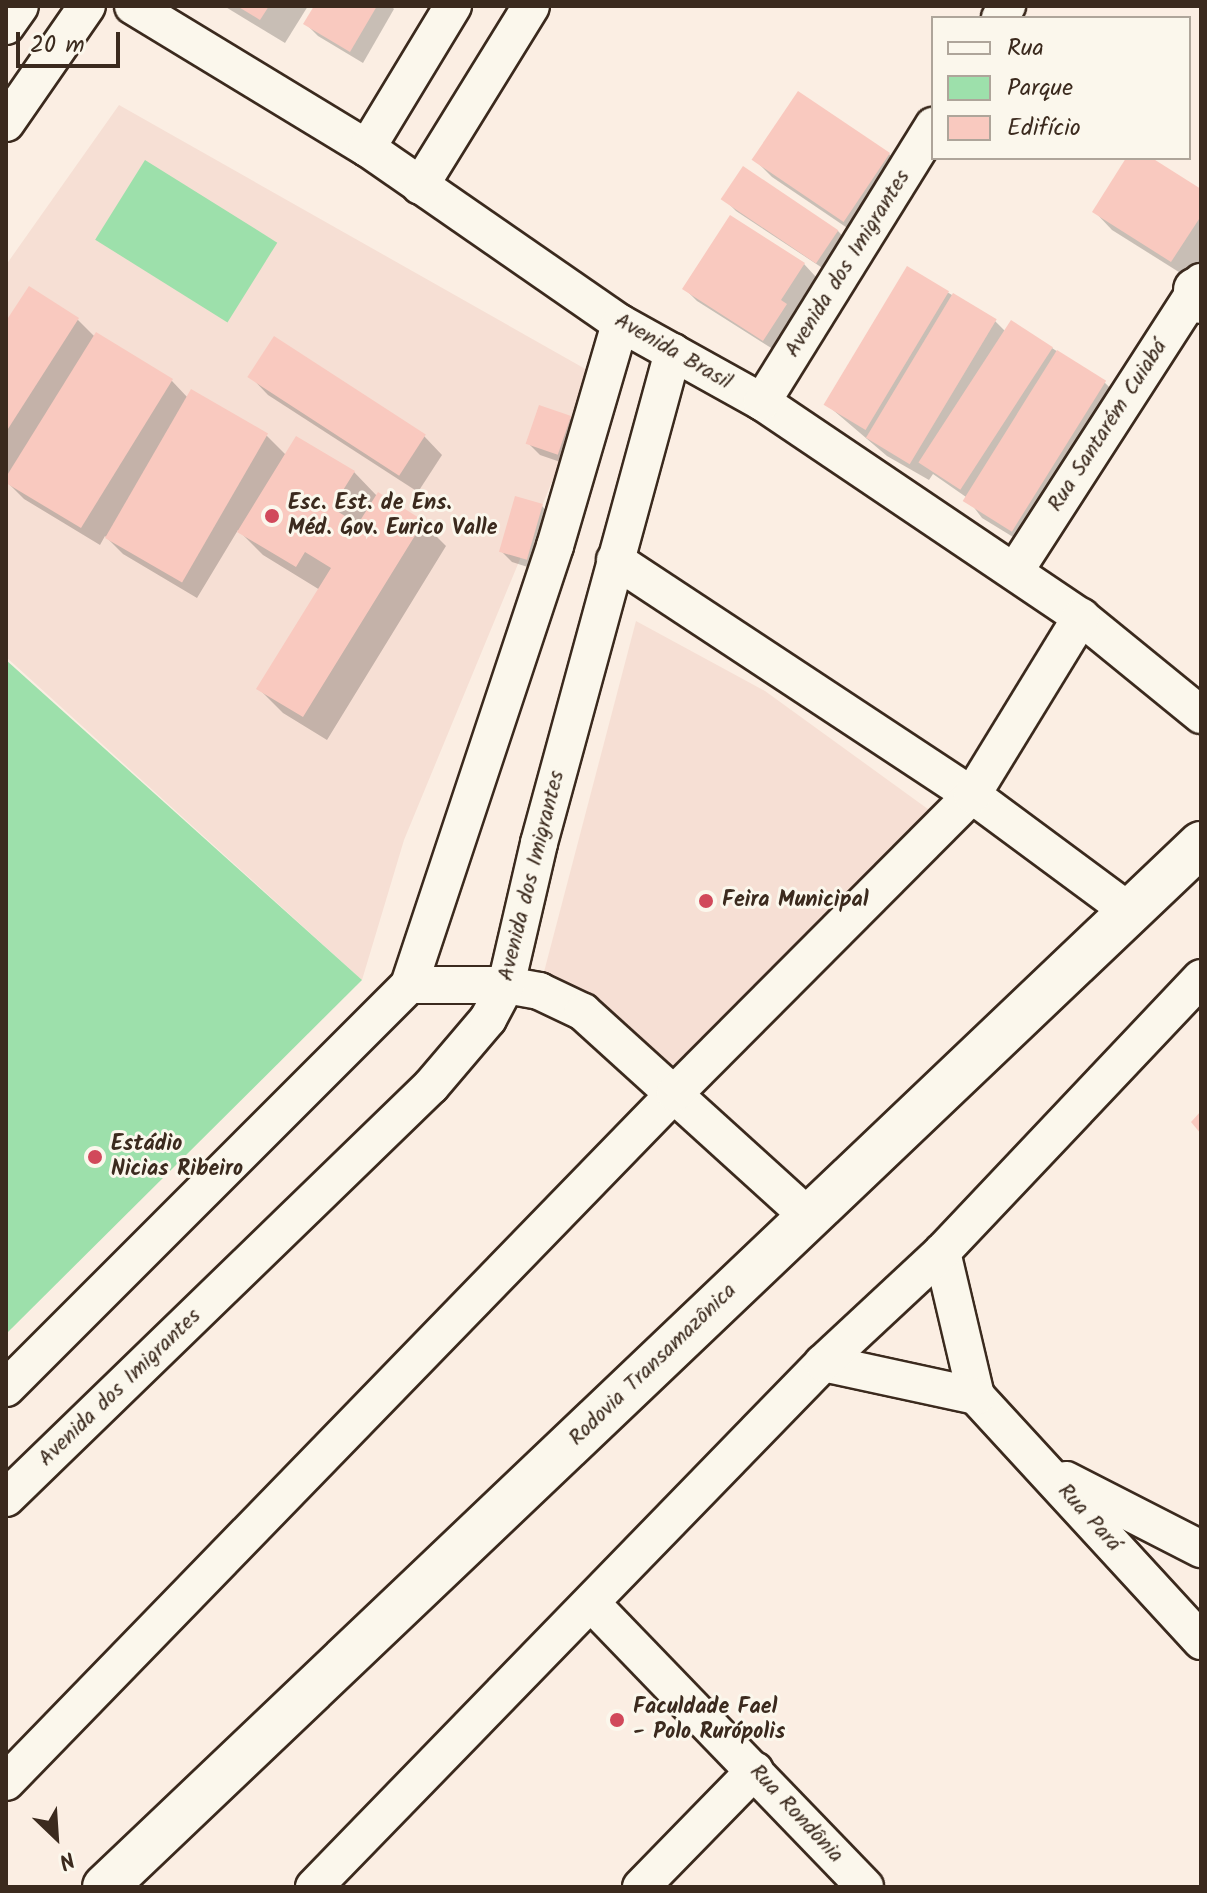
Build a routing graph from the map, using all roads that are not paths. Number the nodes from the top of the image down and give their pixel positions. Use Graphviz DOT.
graph roads {
  1 [pos="20,6"];
  2 [pos="87,6"];
  3 [pos="133,6"];
  4 [pos="453,6"];
  5 [pos="531,6"];
  6 [pos="6,26"];
  7 [pos="6,123"];
  8 [pos="931,129"];
  9 [pos="367,148"];
  10 [pos="420,186"];
  11 [pos="1200,291"];
  12 [pos="620,323"];
  13 [pos="673,352"];
  14 [pos="762,402"];
  15 [pos="615,560"];
  16 [pos="1015,571"];
  17 [pos="1081,617"];
  18 [pos="1201,715"];
  19 [pos="972,795"];
  20 [pos="1201,844"];
  21 [pos="1130,912"];
  22 [pos="1201,978"];
  23 [pos="409,985"];
  24 [pos="506,985"];
  25 [pos="675,1093"];
  26 [pos="808,1216"];
  27 [pos="942,1252"];
  28 [pos="823,1363"];
  29 [pos="6,1388"];
  30 [pos="976,1396"];
  31 [pos="1044,1468"];
  32 [pos="6,1498"];
  33 [pos="1201,1549"];
  34 [pos="592,1604"];
  35 [pos="1201,1641"];
  36 [pos="755,1770"];
  37 [pos="6,1782"];
  38 [pos="105,1887"];
  39 [pos="314,1887"];
  40 [pos="641,1887"];
  41 [pos="865,1887"];
  1 -- 6 [label="street"];
  2 -- 7 [label="street"];
  3 -- 9 [label="street, Avenida Brasil"];
  4 -- 9 [label="street"];
  5 -- 10 [label="street"];
  8 -- 14 [label="street, Avenida dos Imigrantes"];
  9 -- 10 [label="street, Avenida Brasil"];
  10 -- 12 [label="street, Avenida Brasil"];
  11 -- 16 [label="street, Rua Santarém Cuiabá"];
  12 -- 13 [label="street, Avenida Brasil"];
  12 -- 23 [label="street"];
  13 -- 14 [label="street, Avenida Brasil"];
  13 -- 15 [label="street, Avenida dos Imigrantes"];
  14 -- 16 [label="street, Avenida Brasil"];
  15 -- 19 [label="street"];
  15 -- 24 [label="street, Avenida dos Imigrantes"];
  16 -- 17 [label="street, Avenida Brasil"];
  17 -- 18 [label="street, Avenida Brasil"];
  17 -- 19 [label="street"];
  19 -- 21 [label="street"];
  19 -- 25 [label="street"];
  20 -- 21 [label="highway, Rodovia Transamazônica"];
  21 -- 26 [label="highway, Rodovia Transamazônica"];
  22 -- 27 [label="street"];
  23 -- 24 [label="street"];
  23 -- 29 [label="street"];
  24 -- 25 [label="street"];
  24 -- 32 [label="street, Avenida dos Imigrantes"];
  25 -- 26 [label="street"];
  25 -- 37 [label="street"];
  26 -- 38 [label="highway, Rodovia Transamazônica"];
  27 -- 28 [label="street"];
  27 -- 30 [label="street"];
  28 -- 30 [label="street"];
  28 -- 34 [label="street"];
  30 -- 31 [label="street, Rua Pará"];
  31 -- 33 [label="street"];
  31 -- 35 [label="street, Rua Pará"];
  34 -- 36 [label="street, Rua Rondônia"];
  34 -- 39 [label="street"];
  36 -- 40 [label="street"];
  36 -- 41 [label="street, Rua Rondônia"];
}
